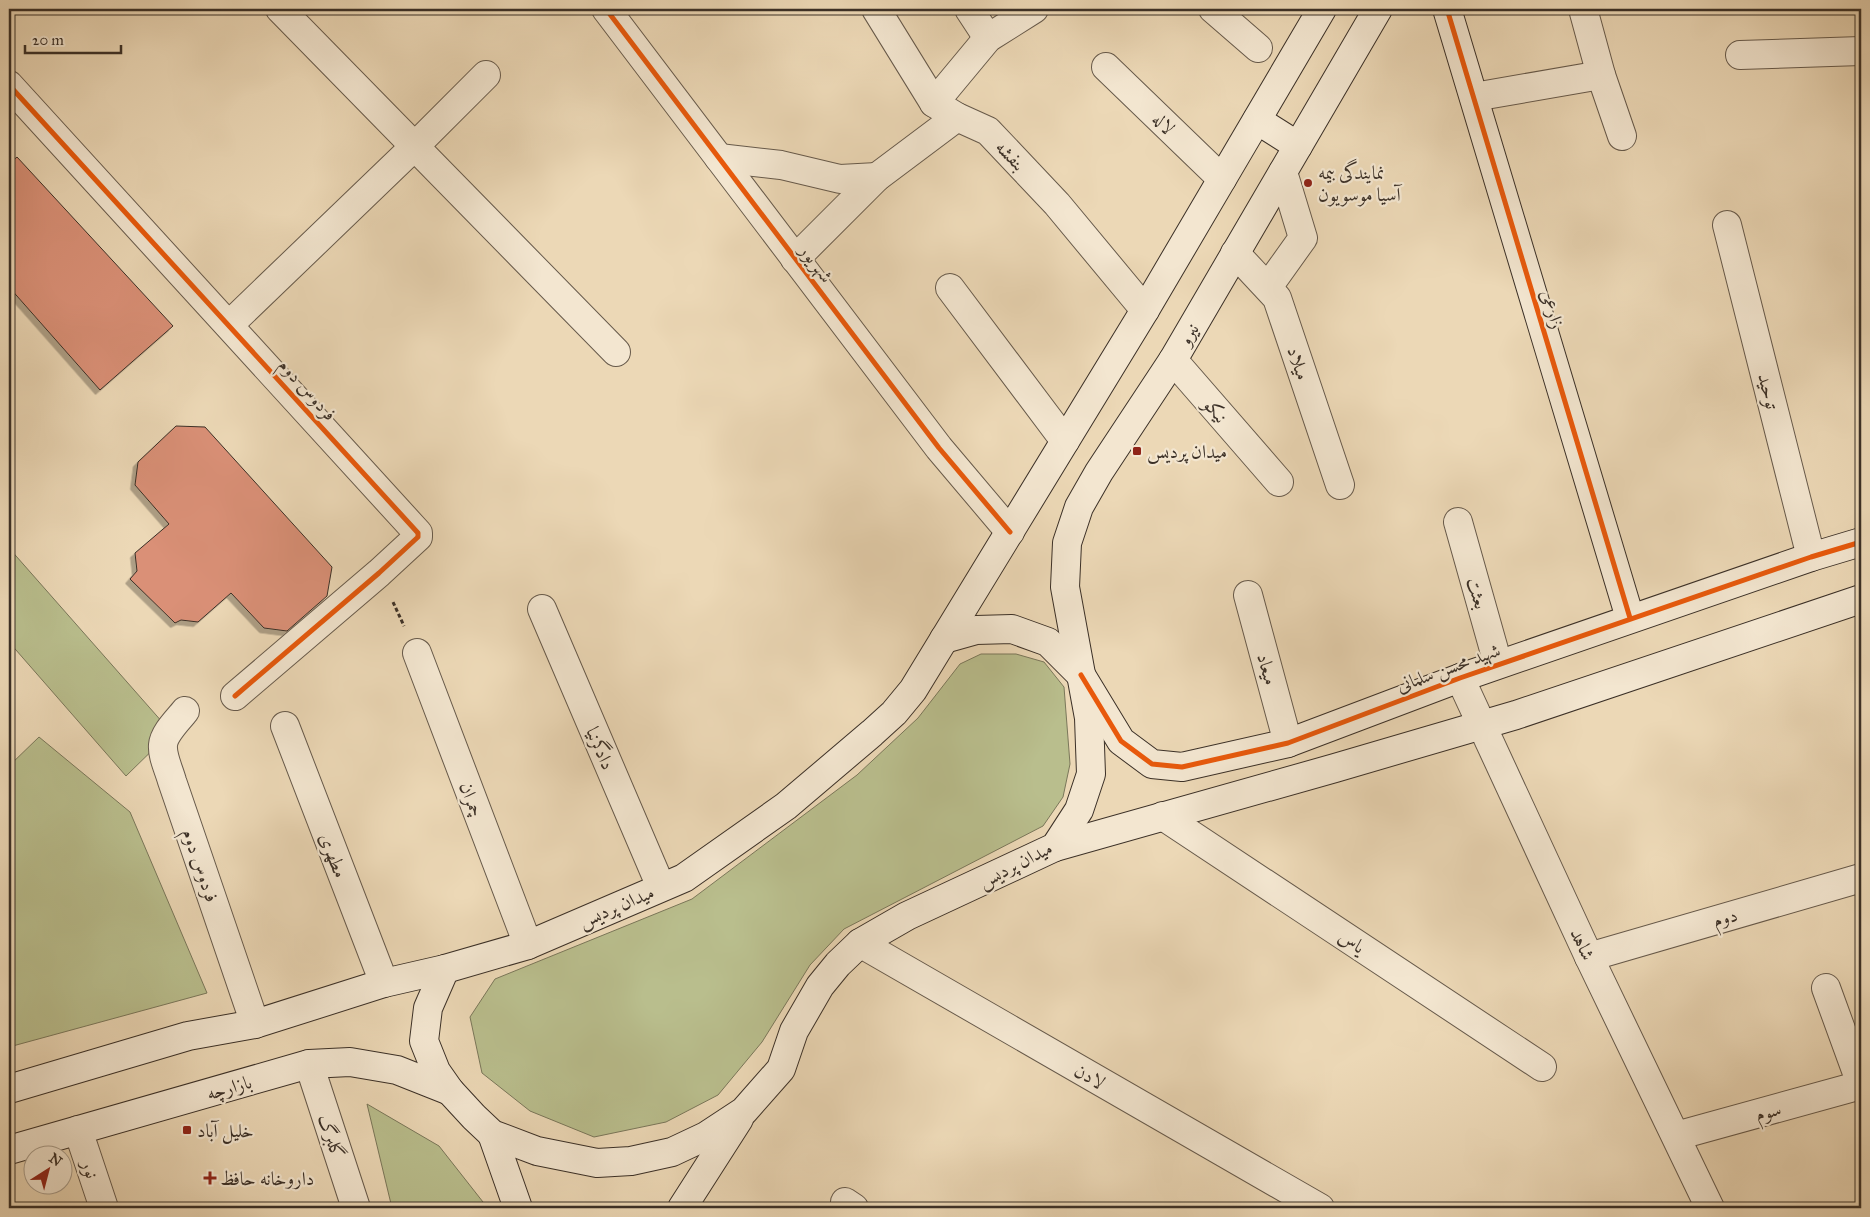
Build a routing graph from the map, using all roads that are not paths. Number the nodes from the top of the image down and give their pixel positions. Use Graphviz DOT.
graph roads {
  1 [pos="280,9"];
  2 [pos="606,9"];
  3 [pos="876,9"];
  4 [pos="969,9"];
  5 [pos="1034,9"];
  6 [pos="1213,9"];
  7 [pos="1322,9"];
  8 [pos="1378,9"];
  9 [pos="1447,9"];
  10 [pos="1583,9"];
  11 [pos="988,38"];
  12 [pos="1258,48"];
  13 [pos="1861,51"];
  14 [pos="1740,55"];
  15 [pos="1106,67"];
  16 [pos="486,75"];
  17 [pos="1602,75"];
  18 [pos="9,85"];
  19 [pos="1474,97"];
  20 [pos="945,110"];
  21 [pos="1256,120"];
  22 [pos="1622,136"];
  23 [pos="415,146"];
  24 [pos="1298,146"];
  25 [pos="719,158"];
  26 [pos="1283,172"];
  27 [pos="877,177"];
  28 [pos="1222,179"];
  29 [pos="1728,226"];
  30 [pos="1235,253"];
  31 [pos="795,259"];
  32 [pos="1268,287"];
  33 [pos="950,288"];
  34 [pos="1145,310"];
  35 [pos="229,325"];
  36 [pos="616,352"];
  37 [pos="1173,360"];
  38 [pos="1065,441"];
  39 [pos="1279,482"];
  40 [pos="1340,485"];
  41 [pos="1458,522"];
  42 [pos="1010,532"];
  43 [pos="1861,542"];
  44 [pos="1811,557"];
  45 [pos="1248,595"];
  46 [pos="1861,599"];
  47 [pos="542,609"];
  48 [pos="1630,618"];
  49 [pos="944,639"];
  50 [pos="417,654"];
  51 [pos="1498,664"];
  52 [pos="1081,675"];
  53 [pos="1460,678"];
  54 [pos="235,696"];
  55 [pos="185,711"];
  56 [pos="1482,725"];
  57 [pos="285,726"];
  58 [pos="1288,743"];
  59 [pos="1163,816"];
  60 [pos="1056,847"];
  61 [pos="1861,878"];
  62 [pos="661,887"];
  63 [pos="860,943"];
  64 [pos="528,945"];
  65 [pos="1589,957"];
  66 [pos="445,970"];
  67 [pos="384,984"];
  68 [pos="1826,988"];
  69 [pos="255,1024"];
  70 [pos="309,1064"];
  71 [pos="1542,1067"];
  72 [pos="1861,1084"];
  73 [pos="9,1088"];
  74 [pos="450,1091"];
  75 [pos="744,1111"];
  76 [pos="78,1130"];
  77 [pos="492,1134"];
  78 [pos="1676,1136"];
  79 [pos="9,1150"];
  80 [pos="104,1208"];
  81 [pos="356,1208"];
  82 [pos="518,1208"];
  83 [pos="682,1208"];
  84 [pos="1320,1208"];
  85 [pos="1710,1208"];
  1 -- 23 [label="street"];
  2 -- 25 [label="street, شهریور"];
  3 -- 20 [label="street"];
  4 -- 11 [label="street"];
  5 -- 11 [label="street"];
  6 -- 12 [label="street"];
  7 -- 21 [label="street"];
  8 -- 24 [label="street, نیرو"];
  9 -- 19 [label="street, زارعی"];
  10 -- 17 [label="street"];
  11 -- 20 [label="street"];
  13 -- 14 [label="street"];
  15 -- 28 [label="street, لاله"];
  16 -- 23 [label="street"];
  17 -- 19 [label="street"];
  17 -- 22 [label="street"];
  18 -- 35 [label="street, فردوس دوم"];
  19 -- 48 [label="street, زارعی"];
  20 -- 27 [label="street"];
  20 -- 34 [label="street, بنفشه"];
  21 -- 24 [label="street"];
  21 -- 28 [label="street"];
  23 -- 35 [label="street"];
  23 -- 36 [label="street"];
  24 -- 26 [label="street, نیرو"];
  25 -- 27 [label="street"];
  25 -- 31 [label="street, شهریور"];
  26 -- 30 [label="street, نیرو"];
  26 -- 32 [label="street"];
  27 -- 31 [label="street"];
  28 -- 34 [label="street"];
  29 -- 44 [label="street, توحید"];
  30 -- 32 [label="street, میلاد"];
  30 -- 37 [label="street, نیرو"];
  31 -- 42 [label="street, شهریور"];
  32 -- 40 [label="street, میلاد"];
  33 -- 38 [label="street"];
  34 -- 38 [label="street"];
  35 -- 54 [label="street, فردوس دوم"];
  37 -- 39 [label="street, نیکو"];
  37 -- 52 [label="street, نیرو"];
  38 -- 42 [label="street"];
  41 -- 51 [label="street, بعثت"];
  42 -- 49 [label="street"];
  43 -- 44 [label="street, شهید محسن سلمانی"];
  44 -- 48 [label="street, شهید محسن سلمانی"];
  45 -- 58 [label="street, میعاد"];
  46 -- 56 [label="street"];
  47 -- 62 [label="street, دادگرنیا"];
  48 -- 51 [label="street, شهید محسن سلمانی"];
  49 -- 52 [label="street"];
  49 -- 62 [label="street, میدان پردیس"];
  50 -- 64 [label="street, چمران"];
  51 -- 53 [label="street, شهید محسن سلمانی"];
  52 -- 58 [label="street, شهید محسن سلمانی"];
  52 -- 60 [label="street, میدان پردیس"];
  53 -- 56 [label="street, شاهد"];
  53 -- 58 [label="street, شهید محسن سلمانی"];
  55 -- 69 [label="street, فردوس دوم"];
  56 -- 59 [label="street"];
  56 -- 65 [label="street, شاهد"];
  57 -- 67 [label="street, مطهری"];
  59 -- 60 [label="street"];
  59 -- 71 [label="street, یاس"];
  60 -- 63 [label="street, میدان پردیس"];
  61 -- 65 [label="street, دوم"];
  62 -- 64 [label="street, میدان پردیس"];
  63 -- 75 [label="street, میدان پردیس"];
  63 -- 84 [label="street, لادن"];
  64 -- 66 [label="street, میدان پردیس"];
  65 -- 78 [label="street, شاهد"];
  66 -- 67 [label="street"];
  66 -- 74 [label="street, میدان پردیس"];
  67 -- 69 [label="street"];
  68 -- 72 [label="street"];
  69 -- 73 [label="street"];
  70 -- 74 [label="street, بازارچه"];
  70 -- 76 [label="street, بازارچه"];
  70 -- 81 [label="street, گلبرگ"];
  72 -- 78 [label="street, سوم"];
  74 -- 77 [label="street, میدان پردیس"];
  75 -- 77 [label="street, میدان پردیس"];
  75 -- 83 [label="street"];
  76 -- 79 [label="street, بازارچه"];
  76 -- 80 [label="street, نور"];
  77 -- 82 [label="street"];
  78 -- 85 [label="street, شاهد"];
}
